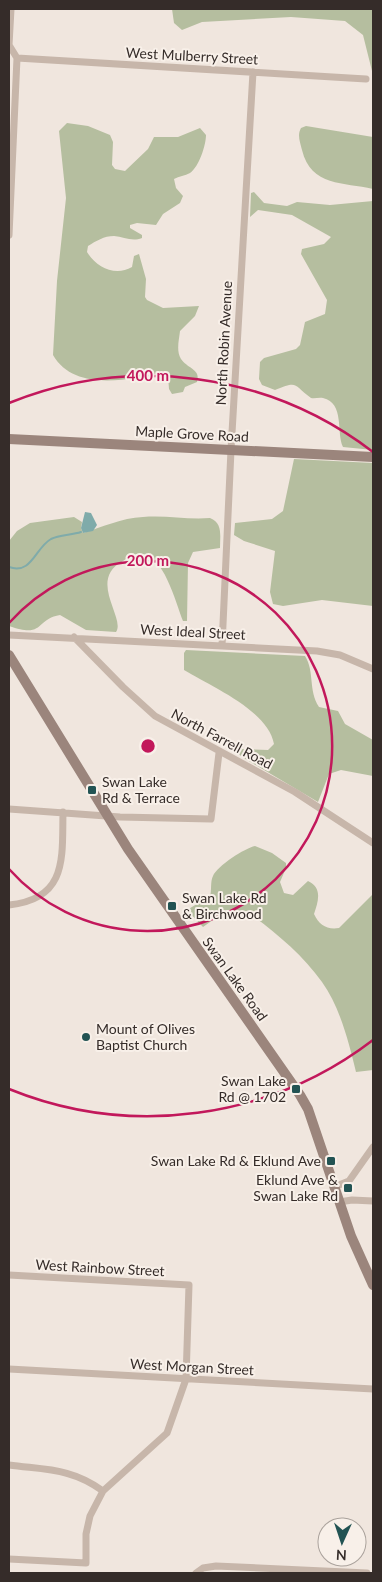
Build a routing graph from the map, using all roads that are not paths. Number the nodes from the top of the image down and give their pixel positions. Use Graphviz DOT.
graph roads {
  1 [pos="11,9"];
  2 [pos="17,58"];
  3 [pos="252,72"];
  4 [pos="366,79"];
  5 [pos="12,102"];
  6 [pos="9,235"];
  7 [pos="9,439"];
  8 [pos="231,450"];
  9 [pos="373,457"];
  10 [pos="9,635"];
  11 [pos="74,637"];
  12 [pos="222,646"];
  13 [pos="9,655"];
  14 [pos="373,670"];
  15 [pos="220,753"];
  16 [pos="9,809"];
  17 [pos="63,812"];
  18 [pos="107,816"];
  19 [pos="373,843"];
  20 [pos="9,905"];
  21 [pos="373,1147"];
  22 [pos="334,1187"];
  23 [pos="373,1201"];
  24 [pos="339,1202"];
  25 [pos="9,1275"];
  26 [pos="373,1285"];
  27 [pos="9,1369"];
  28 [pos="186,1379"];
  29 [pos="373,1389"];
  30 [pos="9,1465"];
  31 [pos="103,1492"];
  32 [pos="9,1559"];
  33 [pos="196,1573"];
  34 [pos="367,1573"];
  1 -- 2 [label="street"];
  2 -- 3 [label="street, West Mulberry Street"];
  2 -- 5 [label="street"];
  3 -- 4 [label="street, West Mulberry Street"];
  3 -- 8 [label="street, North Robin Avenue"];
  5 -- 6 [label="street"];
  7 -- 8 [label="street, Maple Grove Road"];
  8 -- 9 [label="street, Maple Grove Road"];
  8 -- 12 [label="street, North Robin Avenue"];
  10 -- 11 [label="street, West Ideal Street"];
  11 -- 12 [label="street, West Ideal Street"];
  11 -- 15 [label="street, North Farrell Road"];
  12 -- 14 [label="street, West Ideal Street"];
  13 -- 18 [label="street, Swan Lake Road"];
  15 -- 18 [label="street"];
  15 -- 19 [label="street, North Farrell Road"];
  16 -- 17 [label="street"];
  17 -- 18 [label="street"];
  17 -- 20 [label="street"];
  18 -- 22 [label="street, Swan Lake Road"];
  21 -- 22 [label="street"];
  22 -- 24 [label="street, Swan Lake Road"];
  23 -- 24 [label="street"];
  24 -- 26 [label="street, Swan Lake Road"];
  25 -- 28 [label="street, West Rainbow Street"];
  27 -- 28 [label="street, West Morgan Street"];
  28 -- 29 [label="street, West Morgan Street"];
  28 -- 31 [label="street"];
  30 -- 31 [label="street"];
  31 -- 32 [label="street"];
  33 -- 34 [label="street"];
}
